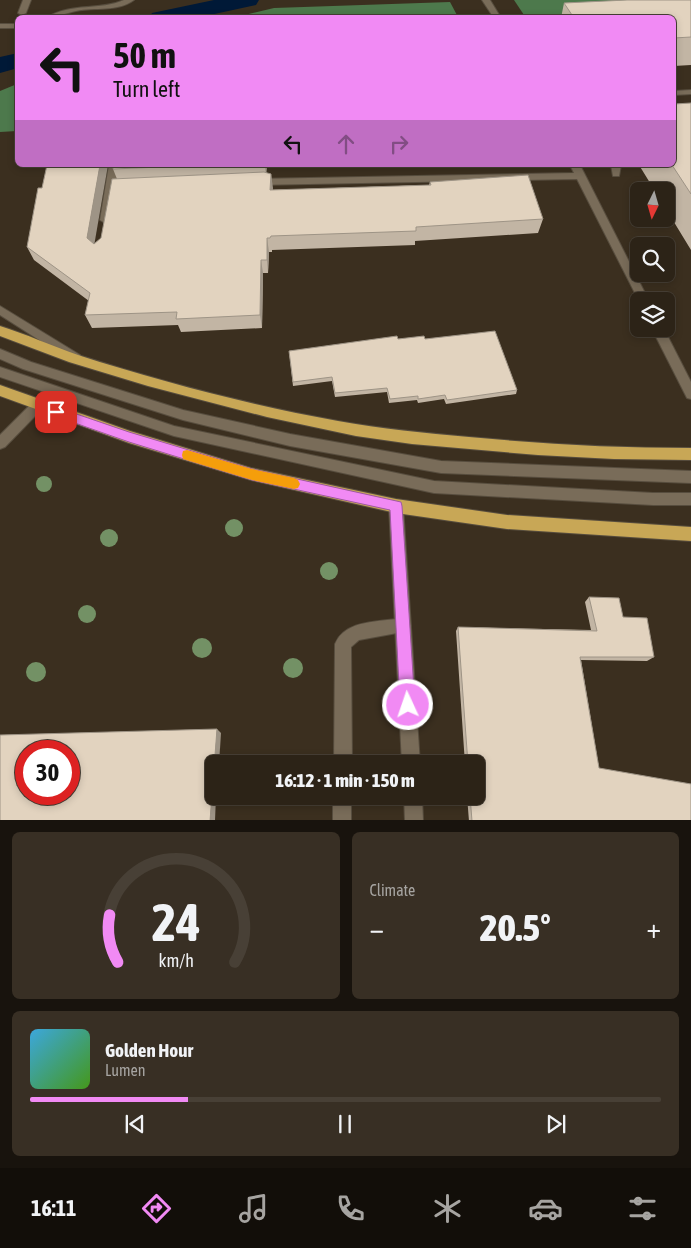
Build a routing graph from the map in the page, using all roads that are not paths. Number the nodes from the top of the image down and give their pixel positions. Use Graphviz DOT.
graph roads {
  1 [pos="27,0"];
  2 [pos="130,0"];
  3 [pos="486,0"];
  4 [pos="22,12"];
  5 [pos="59,15"];
  6 [pos="496,15"];
  7 [pos="0,26"];
  8 [pos="15,26"];
  9 [pos="691,92"];
  10 [pos="676,93"];
  11 [pos="114,167"];
  12 [pos="576,167"];
  13 [pos="580,176"];
  14 [pos="244,183"];
  15 [pos="103,234"];
  16 [pos="639,292"];
  17 [pos="0,310"];
  18 [pos="0,331"];
  19 [pos="662,337"];
  20 [pos="0,354"];
  21 [pos="81,362"];
  22 [pos="0,372"];
  23 [pos="0,390"];
  24 [pos="691,394"];
  25 [pos="38,405"];
  26 [pos="0,444"];
  27 [pos="691,454"];
  28 [pos="691,477"];
  29 [pos="691,499"];
  30 [pos="396,506"];
  31 [pos="691,534"];
  32 [pos="403,626"];
  33 [pos="343,755"];
  34 [pos="410,755"];
  35 [pos="342,805"];
  36 [pos="413,805"];
  37 [pos="342,820"];
  38 [pos="414,820"];
  1 -- 4 [label="street"];
  2 -- 5 [label="street"];
  3 -- 6 [label="street"];
  7 -- 8 [label="street"];
  9 -- 10 [label="street"];
  11 -- 15 [label="street"];
  12 -- 13 [label="street"];
  13 -- 14 [label="street"];
  13 -- 16 [label="street"];
  17 -- 21 [label="street"];
  18 -- 21 [label="highway"];
  19 -- 24 [label="street"];
  20 -- 28 [label="street"];
  21 -- 27 [label="highway"];
  22 -- 29 [label="street"];
  23 -- 25 [label="highway"];
  25 -- 26 [label="street"];
  25 -- 30 [label="highway"];
  30 -- 31 [label="highway"];
  30 -- 32 [label="street"];
  32 -- 33 [label="street"];
  32 -- 34 [label="street"];
  35 -- 37 [label="street"];
  36 -- 38 [label="street"];
}
